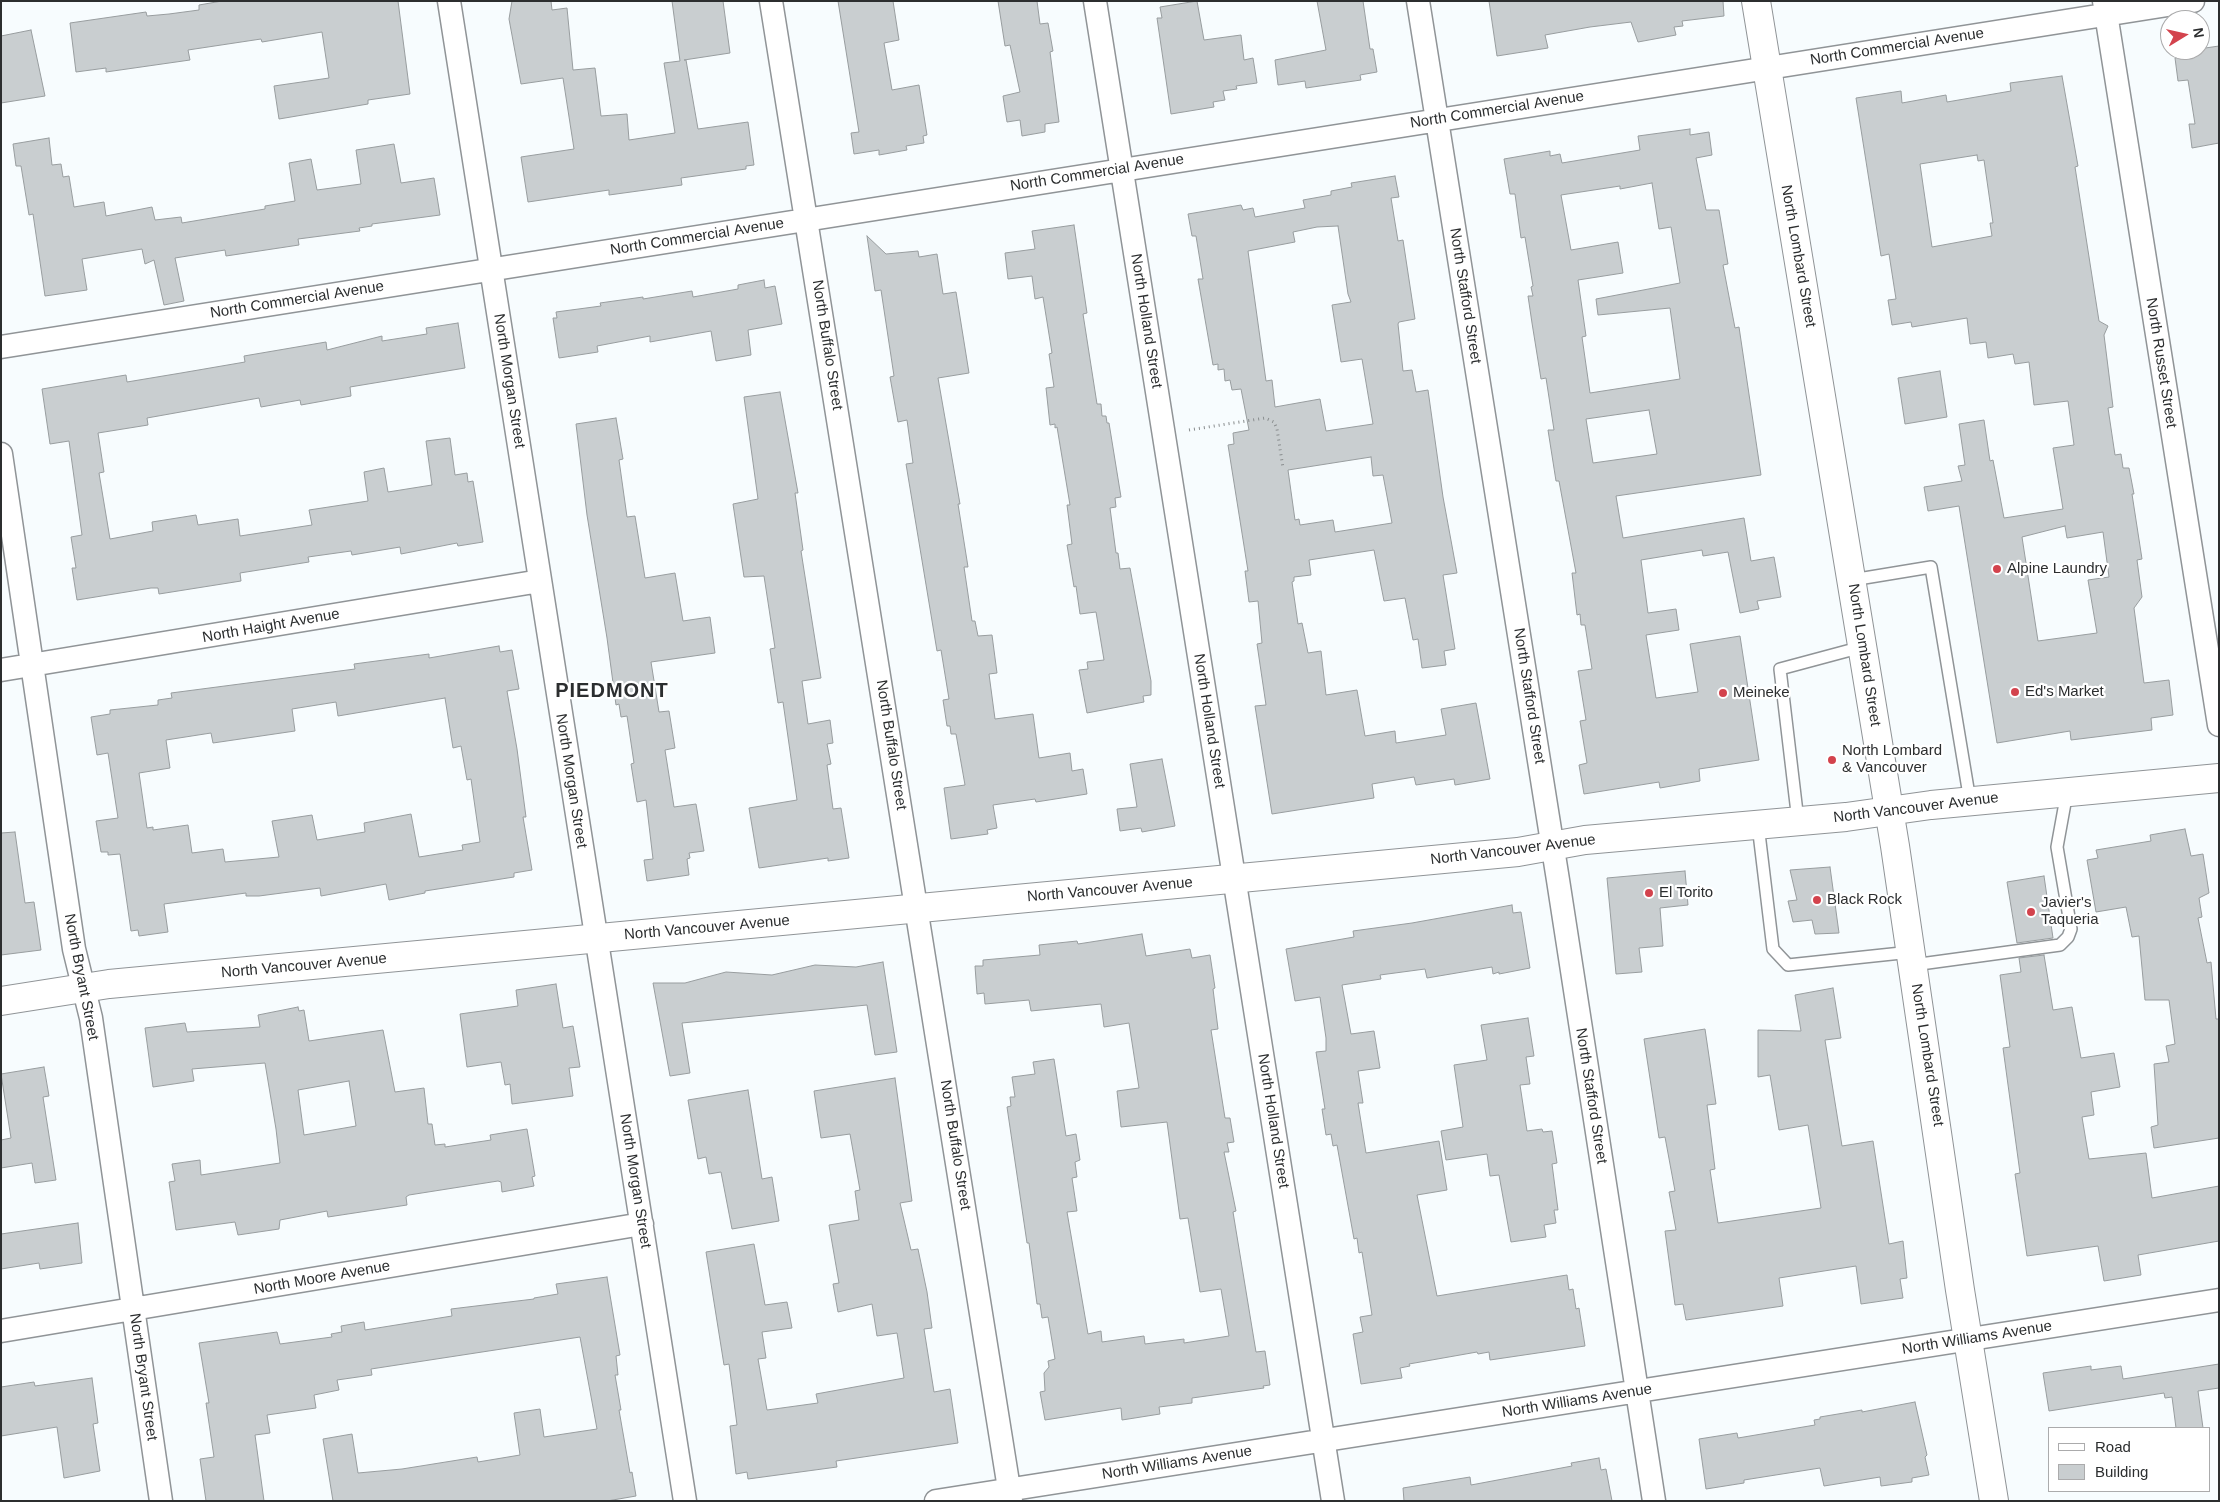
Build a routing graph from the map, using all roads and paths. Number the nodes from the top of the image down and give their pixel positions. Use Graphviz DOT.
graph roads {
  1 [pos="449,1"];
  2 [pos="771,1"];
  3 [pos="1095,1"];
  4 [pos="1418,1"];
  5 [pos="1756,1"];
  6 [pos="2193,1"];
  7 [pos="2105,8"];
  8 [pos="1766,68"];
  9 [pos="1437,119"];
  10 [pos="1122,169"];
  11 [pos="806,219"];
  12 [pos="491,269"];
  13 [pos="1,347"];
  14 [pos="1164,435"];
  15 [pos="1,454"];
  16 [pos="1282,468"];
  17 [pos="1852,580"];
  18 [pos="540,581"];
  19 [pos="1862,647"];
  20 [pos="32,666"];
  21 [pos="1,670"];
  22 [pos="2219,725"];
  23 [pos="2219,778"];
  24 [pos="2067,792"];
  25 [pos="1970,801"];
  26 [pos="1889,811"];
  27 [pos="1798,821"];
  28 [pos="1758,825"];
  29 [pos="1553,846"];
  30 [pos="1234,879"];
  31 [pos="918,908"];
  32 [pos="596,938"];
  33 [pos="1912,958"];
  34 [pos="84,988"];
  35 [pos="1,1001"];
  36 [pos="642,1224"];
  37 [pos="2219,1300"];
  38 [pos="133,1310"];
  39 [pos="1,1330"];
  40 [pos="1968,1340"];
  41 [pos="1637,1392"];
  42 [pos="1324,1440"];
  43 [pos="1010,1495"];
  44 [pos="161,1501"];
  45 [pos="686,1501"];
  46 [pos="936,1501"];
  47 [pos="1333,1501"];
  48 [pos="1654,1501"];
  49 [pos="1994,1501"];
  1 -- 12 [label="street, North Morgan Street"];
  2 -- 11 [label="street, North Buffalo Street"];
  3 -- 10 [label="street, North Holland Street"];
  4 -- 9 [label="street, North Stafford Street"];
  5 -- 8 [label="street, North Lombard Street"];
  6 -- 7 [label="street, North Commercial Avenue"];
  7 -- 8 [label="street, North Commercial Avenue"];
  7 -- 22 [label="street, North Russet Street"];
  8 -- 9 [label="street, North Commercial Avenue"];
  8 -- 17 [label="street, North Lombard Street"];
  9 -- 10 [label="street, North Commercial Avenue"];
  9 -- 29 [label="street, North Stafford Street"];
  10 -- 11 [label="street, North Commercial Avenue"];
  10 -- 14 [label="street, North Holland Street"];
  11 -- 12 [label="street, North Commercial Avenue"];
  11 -- 31 [label="street, North Buffalo Street"];
  12 -- 13 [label="street, North Commercial Avenue"];
  12 -- 18 [label="street, North Morgan Street"];
  14 -- 16 [label="path"];
  14 -- 30 [label="street, North Holland Street"];
  15 -- 20 [label="street, North Bryant Street"];
  17 -- 19 [label="street, North Lombard Street"];
  17 -- 25 [label="lane"];
  18 -- 20 [label="street, North Haight Avenue"];
  18 -- 32 [label="street, North Morgan Street"];
  19 -- 26 [label="street, North Lombard Street"];
  19 -- 27 [label="lane"];
  20 -- 21 [label="street, North Haight Avenue"];
  20 -- 34 [label="street, North Bryant Street"];
  23 -- 24 [label="street, North Vancouver Avenue"];
  24 -- 25 [label="street, North Vancouver Avenue"];
  24 -- 33 [label="lane"];
  25 -- 26 [label="street, North Vancouver Avenue"];
  26 -- 27 [label="street, North Vancouver Avenue"];
  26 -- 33 [label="street, North Lombard Street"];
  27 -- 28 [label="street, North Vancouver Avenue"];
  28 -- 29 [label="street, North Vancouver Avenue"];
  28 -- 33 [label="lane"];
  29 -- 30 [label="street, North Vancouver Avenue"];
  29 -- 41 [label="street, North Stafford Street"];
  30 -- 31 [label="street, North Vancouver Avenue"];
  30 -- 42 [label="street, North Holland Street"];
  31 -- 32 [label="street, North Vancouver Avenue"];
  31 -- 43 [label="street, North Buffalo Street"];
  32 -- 34 [label="street, North Vancouver Avenue"];
  32 -- 36 [label="street, North Morgan Street"];
  33 -- 40 [label="street, North Lombard Street"];
  34 -- 35 [label="street, North Vancouver Avenue"];
  34 -- 38 [label="street, North Bryant Street"];
  36 -- 38 [label="street, North Moore Avenue"];
  36 -- 45 [label="street, North Morgan Street"];
  37 -- 40 [label="street, North Williams Avenue"];
  38 -- 39 [label="street, North Moore Avenue"];
  38 -- 44 [label="street, North Bryant Street"];
  40 -- 41 [label="street, North Williams Avenue"];
  40 -- 49 [label="street, North Lombard Street"];
  41 -- 42 [label="street, North Williams Avenue"];
  41 -- 48 [label="street, North Stafford Street"];
  42 -- 43 [label="street, North Williams Avenue"];
  42 -- 47 [label="street, North Holland Street"];
  43 -- 46 [label="street, North Williams Avenue"];
}
